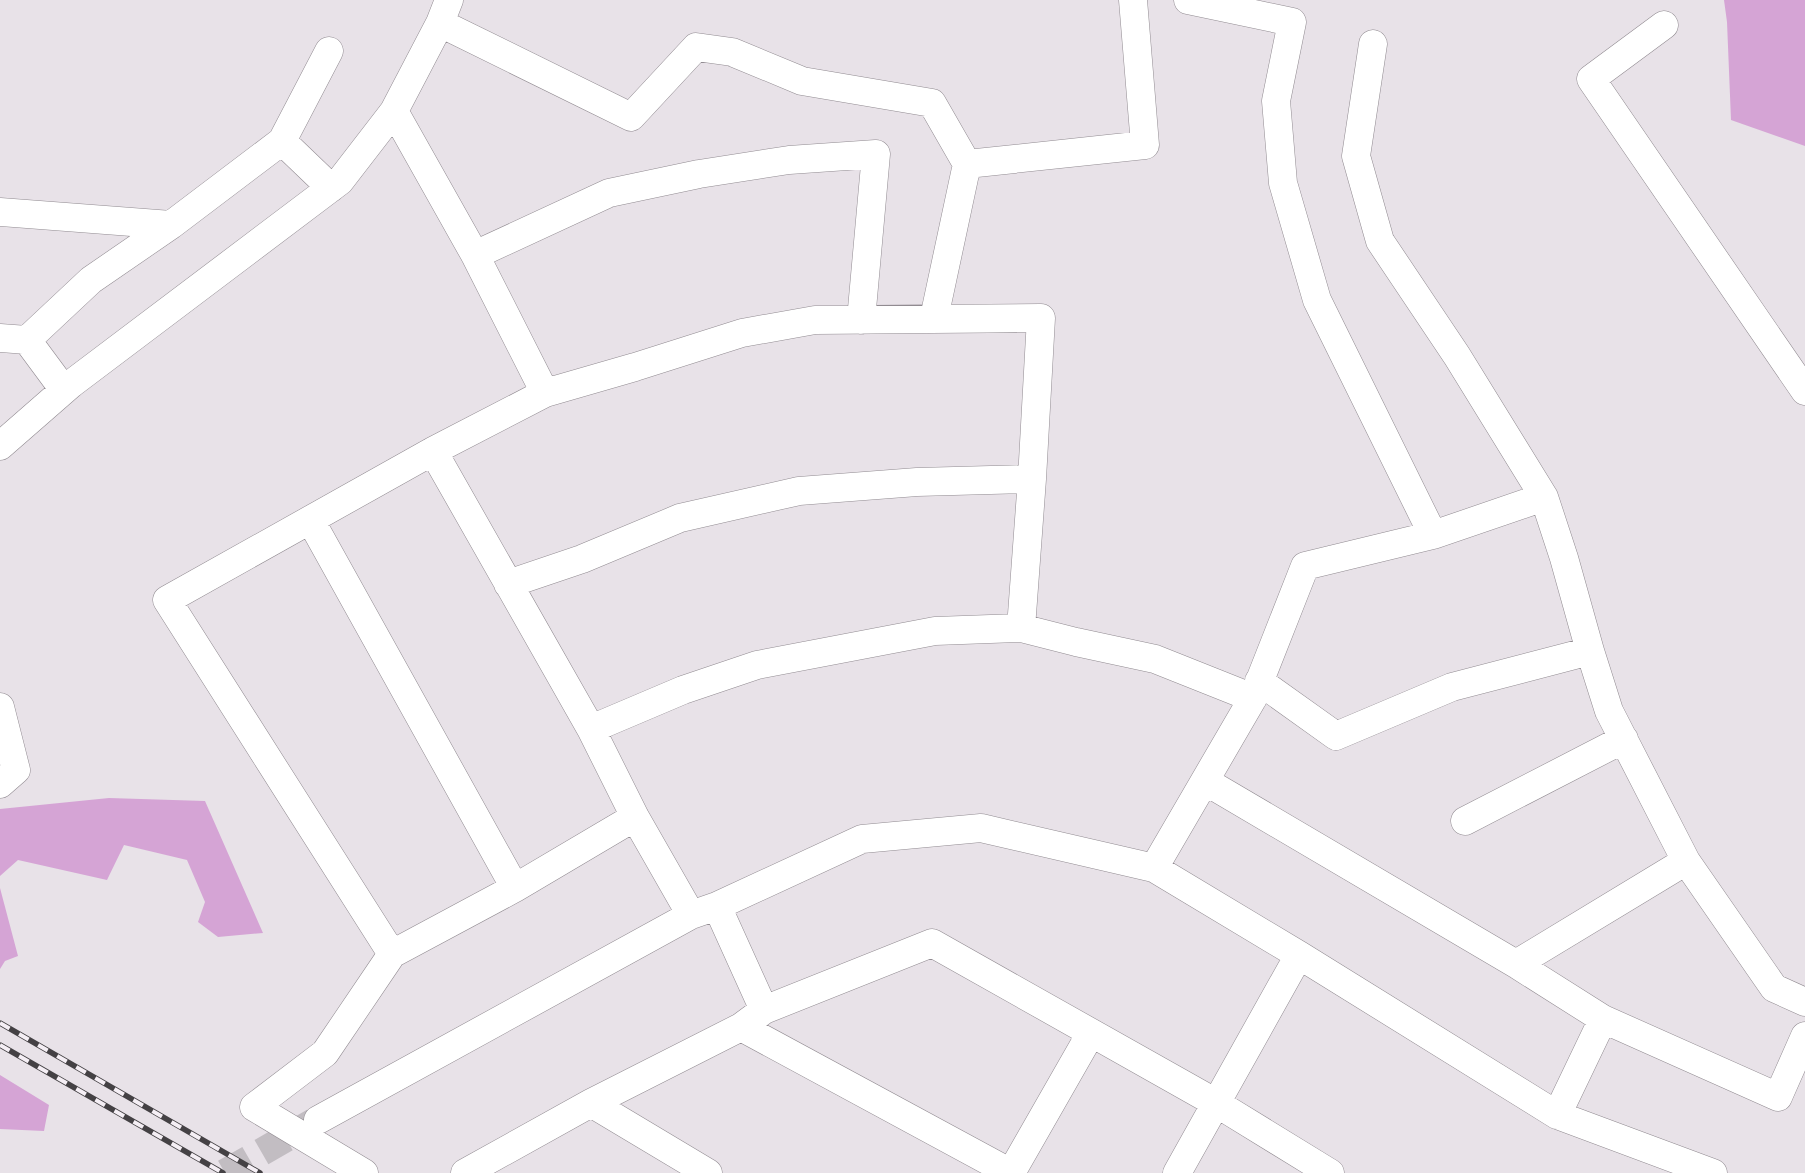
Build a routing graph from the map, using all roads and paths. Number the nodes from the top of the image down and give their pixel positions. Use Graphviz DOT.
graph roads {
  1 [pos="1134,0"];
  2 [pos="1188,0"];
  3 [pos="1252,7"];
  4 [pos="445,12"];
  5 [pos="1664,25"];
  6 [pos="1373,44"];
  7 [pos="329,51"];
  8 [pos="394,111"];
  9 [pos="282,141"];
  10 [pos="967,164"];
  11 [pos="331,188"];
  12 [pos="0,212"];
  13 [pos="171,225"];
  14 [pos="476,255"];
  15 [pos="934,318"];
  16 [pos="861,320"];
  17 [pos="0,338"];
  18 [pos="27,340"];
  19 [pos="64,390"];
  20 [pos="1805,391"];
  21 [pos="545,393"];
  22 [pos="0,446"];
  23 [pos="433,451"];
  24 [pos="1032,479"];
  25 [pos="1544,497"];
  26 [pos="311,521"];
  27 [pos="1433,536"];
  28 [pos="508,584"];
  29 [pos="1021,628"];
  30 [pos="1590,651"];
  31 [pos="1256,689"];
  32 [pos="0,707"];
  33 [pos="591,729"];
  34 [pos="1624,740"];
  35 [pos="1205,781"];
  36 [pos="0,784"];
  37 [pos="636,818"];
  38 [pos="1465,821"];
  39 [pos="1686,861"];
  40 [pos="1154,868"];
  41 [pos="515,888"];
  42 [pos="717,906"];
  43 [pos="691,915"];
  44 [pos="392,954"];
  45 [pos="1299,955"];
  46 [pos="1516,964"];
  47 [pos="1805,1002"];
  48 [pos="764,1010"];
  49 [pos="1603,1018"];
  50 [pos="741,1027"];
  51 [pos="1092,1033"];
  52 [pos="1805,1036"];
  53 [pos="591,1103"];
  54 [pos="1216,1103"];
  55 [pos="1557,1115"];
  56 [pos="318,1120"];
  57 [pos="364,1173"];
  58 [pos="465,1173"];
  59 [pos="708,1173"];
  60 [pos="1177,1173"];
  61 [pos="1330,1173"];
  62 [pos="1713,1173"];
  1 -- 10 [label="street"];
  2 -- 3 [label="street"];
  3 -- 27 [label="street"];
  4 -- 8 [label="street"];
  4 -- 10 [label="street"];
  5 -- 20 [label="street"];
  6 -- 25 [label="street"];
  7 -- 9 [label="street"];
  8 -- 11 [label="street"];
  8 -- 14 [label="street"];
  9 -- 11 [label="street"];
  9 -- 13 [label="street"];
  10 -- 15 [label="street"];
  11 -- 19 [label="street"];
  12 -- 13 [label="street"];
  13 -- 18 [label="street"];
  14 -- 16 [label="street"];
  14 -- 21 [label="street"];
  15 -- 16 [label="street"];
  15 -- 24 [label="street"];
  16 -- 21 [label="street"];
  17 -- 18 [label="street"];
  18 -- 19 [label="street"];
  19 -- 22 [label="street"];
  21 -- 23 [label="street"];
  23 -- 26 [label="street"];
  23 -- 28 [label="street"];
  24 -- 28 [label="street"];
  24 -- 29 [label="street"];
  25 -- 27 [label="street"];
  25 -- 30 [label="street"];
  26 -- 41 [label="street"];
  26 -- 44 [label="street"];
  27 -- 31 [label="street"];
  28 -- 33 [label="street"];
  29 -- 31 [label="street"];
  29 -- 33 [label="street"];
  30 -- 31 [label="street"];
  30 -- 34 [label="street"];
  31 -- 35 [label="street"];
  32 -- 36 [label="street"];
  33 -- 37 [label="street"];
  34 -- 38 [label="street"];
  34 -- 39 [label="street"];
  35 -- 40 [label="street"];
  35 -- 46 [label="street"];
  37 -- 41 [label="street"];
  37 -- 43 [label="street"];
  39 -- 46 [label="street"];
  39 -- 47 [label="street"];
  40 -- 42 [label="street"];
  40 -- 45 [label="street"];
  41 -- 44 [label="street"];
  42 -- 43 [label="street"];
  42 -- 48 [label="street"];
  43 -- 56 [label="street"];
  44 -- 57 [label="street"];
  45 -- 54 [label="street"];
  45 -- 55 [label="street"];
  46 -- 49 [label="street"];
  48 -- 50 [label="street"];
  48 -- 51 [label="street"];
  49 -- 52 [label="street"];
  49 -- 55 [label="street"];
  50 -- 51 [label="street"];
  50 -- 53 [label="street"];
  51 -- 54 [label="street"];
  53 -- 58 [label="street"];
  53 -- 59 [label="street"];
  54 -- 60 [label="street"];
  54 -- 61 [label="street"];
  55 -- 62 [label="street"];
}
